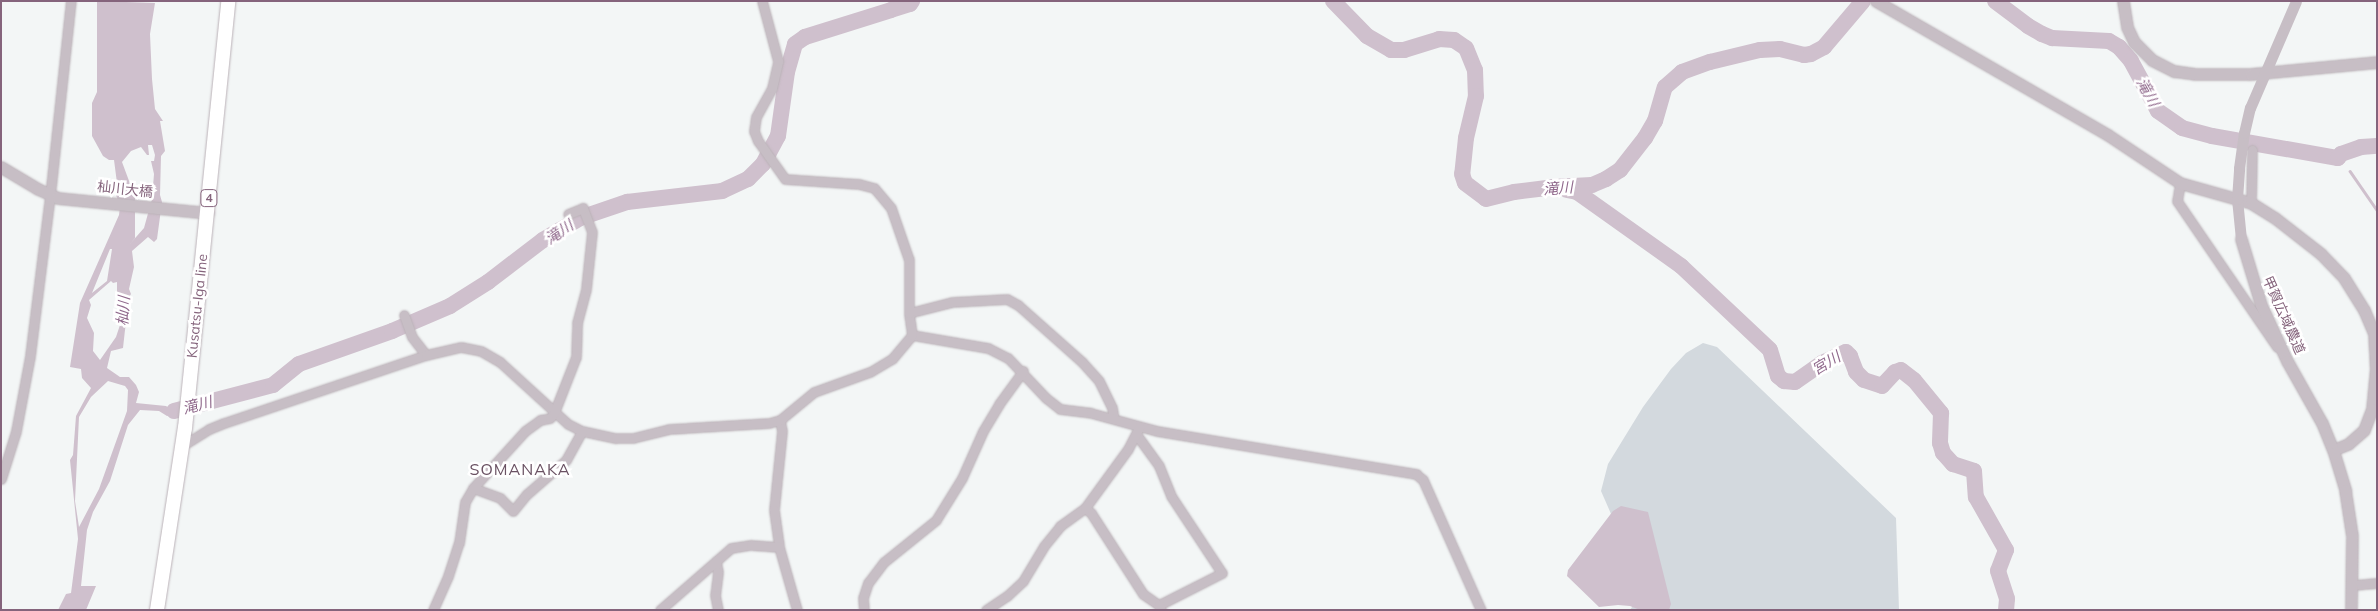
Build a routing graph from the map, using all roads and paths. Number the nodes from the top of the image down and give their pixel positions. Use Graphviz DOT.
graph roads {
  1 [pos="71,1"];
  2 [pos="228,1"];
  3 [pos="762,1"];
  4 [pos="1876,1"];
  5 [pos="2123,1"];
  6 [pos="2296,1"];
  7 [pos="2377,62"];
  8 [pos="2252,150"];
  9 [pos="1,167"];
  10 [pos="2180,183"];
  11 [pos="54,197"];
  12 [pos="2251,203"];
  13 [pos="208,213"];
  14 [pos="568,214"];
  15 [pos="909,314"];
  16 [pos="405,317"];
  17 [pos="912,334"];
  18 [pos="426,356"];
  19 [pos="2287,361"];
  20 [pos="1023,372"];
  21 [pos="554,413"];
  22 [pos="1114,419"];
  23 [pos="780,420"];
  24 [pos="1138,430"];
  25 [pos="582,431"];
  26 [pos="182,446"];
  27 [pos="2333,450"];
  28 [pos="1,480"];
  29 [pos="473,488"];
  30 [pos="1085,508"];
  31 [pos="779,547"];
  32 [pos="716,561"];
  33 [pos="2377,583"];
  34 [pos="2353,585"];
  35 [pos="1160,607"];
  36 [pos="157,610"];
  37 [pos="433,610"];
  38 [pos="660,610"];
  39 [pos="718,610"];
  40 [pos="797,610"];
  41 [pos="864,610"];
  42 [pos="986,610"];
  43 [pos="1482,610"];
  44 [pos="2351,610"];
  1 -- 11 [label="street"];
  2 -- 13 [label="main road, Kusatsu-Iga line / 4"];
  3 -- 15 [label="street"];
  4 -- 10 [label="street"];
  5 -- 7 [label="street"];
  6 -- 19 [label="street, 甲賀広域農道, bridge"];
  8 -- 12 [label="street"];
  9 -- 11 [label="street"];
  10 -- 12 [label="street"];
  10 -- 19 [label="street"];
  11 -- 13 [label="street, 杣川大橋"];
  11 -- 28 [label="street"];
  12 -- 27 [label="street"];
  13 -- 26 [label="main road, Kusatsu-Iga line / 4"];
  14 -- 21 [label="street"];
  15 -- 17 [label="street"];
  15 -- 22 [label="street"];
  16 -- 18 [label="street"];
  17 -- 20 [label="street"];
  17 -- 23 [label="street"];
  18 -- 21 [label="street"];
  18 -- 26 [label="street"];
  19 -- 27 [label="street, 甲賀広域農道"];
  20 -- 22 [label="street"];
  20 -- 41 [label="street"];
  21 -- 25 [label="street"];
  21 -- 29 [label="street"];
  22 -- 24 [label="street"];
  23 -- 25 [label="street"];
  23 -- 31 [label="street"];
  24 -- 30 [label="street"];
  24 -- 35 [label="street"];
  24 -- 43 [label="street"];
  25 -- 29 [label="street"];
  26 -- 36 [label="main road, Kusatsu-Iga line / 4"];
  27 -- 34 [label="street, 甲賀広域農道"];
  29 -- 37 [label="street"];
  30 -- 35 [label="street"];
  30 -- 42 [label="street"];
  31 -- 32 [label="street"];
  31 -- 40 [label="street"];
  32 -- 38 [label="street"];
  32 -- 39 [label="street"];
  33 -- 34 [label="street"];
  34 -- 44 [label="street, 甲賀広域農道"];
}
